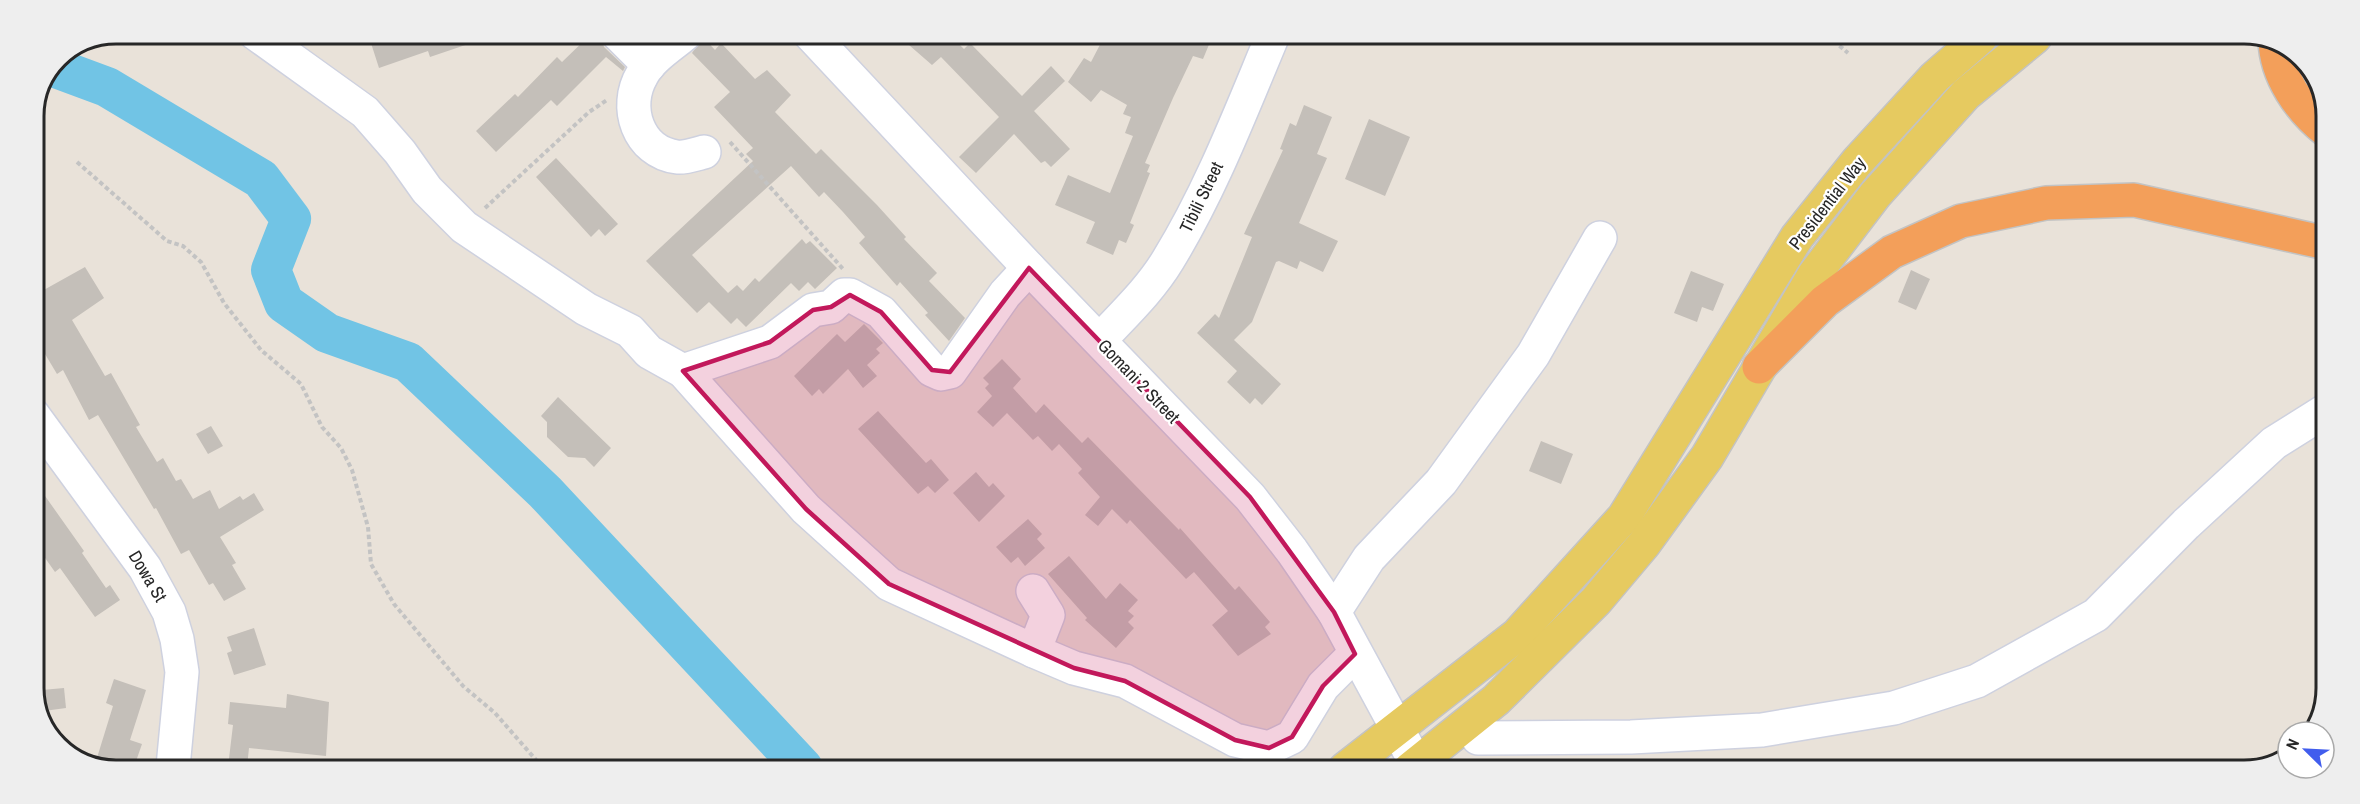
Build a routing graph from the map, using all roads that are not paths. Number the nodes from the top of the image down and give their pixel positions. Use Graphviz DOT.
graph roads {
  1 [pos="270,44"];
  2 [pos="625,44"];
  3 [pos="674,44"];
  4 [pos="819,44"];
  5 [pos="1269,44"];
  6 [pos="1973,44"];
  7 [pos="2026,44"];
  8 [pos="2278,52"];
  9 [pos="645,71"];
  10 [pos="2316,122"];
  11 [pos="704,152"];
  12 [pos="1600,238"];
  13 [pos="2316,241"];
  14 [pos="1029,268"];
  15 [pos="1100,340"];
  16 [pos="1759,367"];
  17 [pos="683,371"];
  18 [pos="2316,417"];
  19 [pos="44,430"];
  20 [pos="1707,457"];
  21 [pos="1033,591"];
  22 [pos="1334,612"];
  23 [pos="1034,651"];
  24 [pos="1355,654"];
  25 [pos="1398,729"];
  26 [pos="1478,738"];
  27 [pos="174,760"];
  28 [pos="1357,760"];
  29 [pos="1417,760"];
  30 [pos="1431,760"];
  31 [pos="1437,760"];
  1 -- 17 [label="street"];
  2 -- 9 [label="street"];
  3 -- 9 [label="street"];
  4 -- 14 [label="street, Gomani 2 Street"];
  5 -- 15 [label="street, Tibili Street"];
  6 -- 25 [label="main road, Presidential Way"];
  7 -- 16 [label="main road"];
  8 -- 10 [label="highway"];
  9 -- 11 [label="street"];
  12 -- 22 [label="street"];
  13 -- 16 [label="highway"];
  14 -- 15 [label="street, Gomani 2 Street"];
  14 -- 17 [label="street"];
  15 -- 22 [label="street, Gomani 2 Street"];
  16 -- 20 [label="main road"];
  17 -- 23 [label="street"];
  18 -- 26 [label="street"];
  19 -- 27 [label="street, Dowa St"];
  20 -- 26 [label="main road"];
  20 -- 30 [label="main road"];
  21 -- 23 [label="street"];
  22 -- 24 [label="street, Gomani 2 Street"];
  23 -- 24 [label="street"];
  24 -- 25 [label="street, Gomani 2 Street"];
  25 -- 28 [label="main road, Presidential Way"];
  25 -- 29 [label="street, Gomani 2 Street"];
  26 -- 31 [label="main road"];
}
